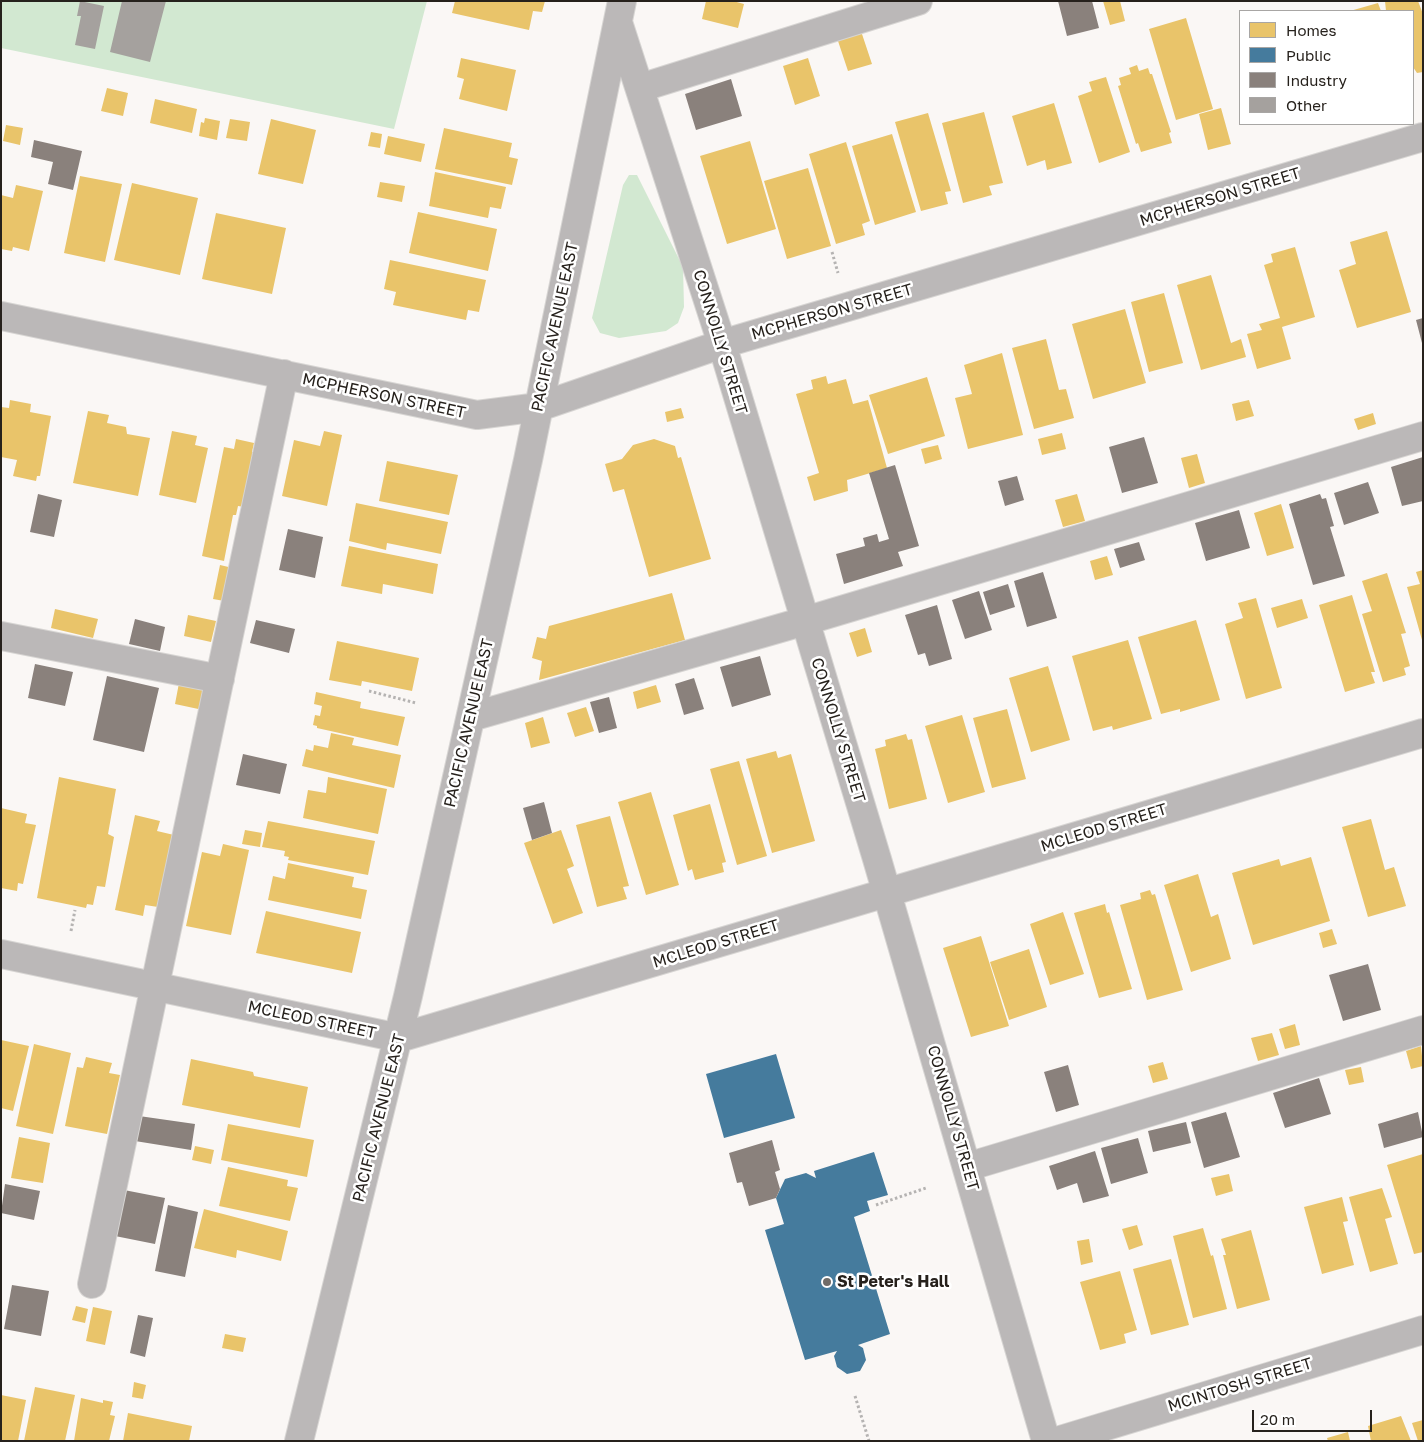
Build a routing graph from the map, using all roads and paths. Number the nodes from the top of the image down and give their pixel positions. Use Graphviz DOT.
graph roads {
  1 [pos="918,1"];
  2 [pos="620,12"];
  3 [pos="640,88"];
  4 [pos="1423,137"];
  5 [pos="832,252"];
  6 [pos="838,276"];
  7 [pos="1,316"];
  8 [pos="722,344"];
  9 [pos="284,374"];
  10 [pos="539,407"];
  11 [pos="1423,436"];
  12 [pos="805,621"];
  13 [pos="1,636"];
  14 [pos="220,679"];
  15 [pos="369,691"];
  16 [pos="416,703"];
  17 [pos="471,717"];
  18 [pos="1423,733"];
  19 [pos="887,893"];
  20 [pos="75,910"];
  21 [pos="71,931"];
  22 [pos="1,954"];
  23 [pos="155,987"];
  24 [pos="1423,1030"];
  25 [pos="399,1038"];
  26 [pos="967,1167"];
  27 [pos="926,1188"];
  28 [pos="876,1205"];
  29 [pos="92,1284"];
  30 [pos="1423,1330"];
  31 [pos="855,1396"];
  32 [pos="299,1441"];
  33 [pos="869,1441"];
  34 [pos="1046,1441"];
  35 [pos="1057,1441"];
  1 -- 3 [label="street"];
  2 -- 3 [label="street, CONNOLLY STREET"];
  2 -- 10 [label="street, PACIFIC AVENUE EAST"];
  3 -- 8 [label="street, CONNOLLY STREET"];
  4 -- 8 [label="street, MCPHERSON STREET"];
  5 -- 6 [label="path"];
  7 -- 9 [label="street, MCPHERSON STREET"];
  8 -- 10 [label="street, MCPHERSON STREET"];
  8 -- 12 [label="street, CONNOLLY STREET"];
  9 -- 10 [label="street, MCPHERSON STREET"];
  9 -- 14 [label="street"];
  10 -- 17 [label="street, PACIFIC AVENUE EAST"];
  11 -- 12 [label="street"];
  12 -- 17 [label="street"];
  12 -- 19 [label="street, CONNOLLY STREET"];
  13 -- 14 [label="street"];
  14 -- 23 [label="street"];
  15 -- 16 [label="path"];
  17 -- 25 [label="street, PACIFIC AVENUE EAST"];
  18 -- 19 [label="street, MCLEOD STREET"];
  19 -- 25 [label="street, MCLEOD STREET"];
  19 -- 26 [label="street, CONNOLLY STREET"];
  20 -- 21 [label="path"];
  22 -- 23 [label="street, MCLEOD STREET"];
  23 -- 25 [label="street, MCLEOD STREET"];
  23 -- 29 [label="street"];
  24 -- 26 [label="street"];
  25 -- 32 [label="street, PACIFIC AVENUE EAST"];
  26 -- 34 [label="street, CONNOLLY STREET"];
  27 -- 28 [label="path"];
  30 -- 35 [label="street, MCINTOSH STREET"];
  31 -- 33 [label="path"];
}
